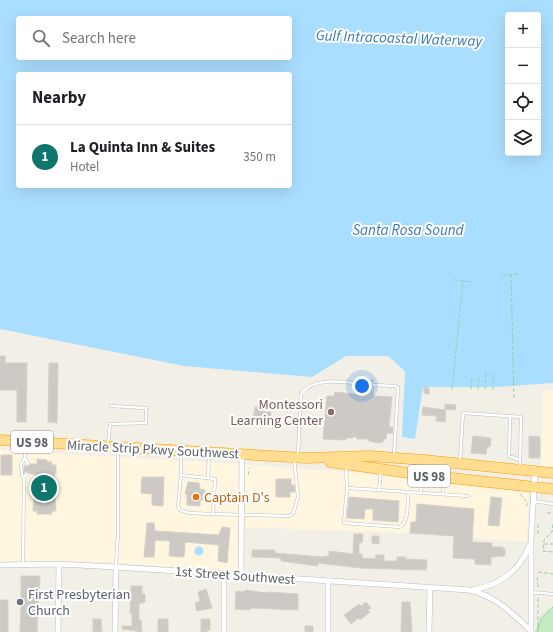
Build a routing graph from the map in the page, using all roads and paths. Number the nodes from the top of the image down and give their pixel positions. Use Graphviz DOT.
graph roads {
  1 [pos="511,274"];
  2 [pos="520,274"];
  3 [pos="502,275"];
  4 [pos="454,280"];
  5 [pos="463,281"];
  6 [pos="472,282"];
  7 [pos="486,373"];
  8 [pos="493,373"];
  9 [pos="472,377"];
  10 [pos="479,377"];
  11 [pos="365,384"];
  12 [pos="374,385"];
  13 [pos="452,389"];
  14 [pos="471,389"];
  15 [pos="478,389"];
  16 [pos="486,389"];
  17 [pos="493,390"];
  18 [pos="514,398"];
  19 [pos="111,406"];
  20 [pos="510,416"];
  21 [pos="0,440"];
  22 [pos="25,441"];
  23 [pos="113,446"];
  24 [pos="182,450"];
  25 [pos="209,451"];
  26 [pos="242,453"];
  27 [pos="300,457"];
  28 [pos="25,458"];
  29 [pos="394,458"];
  30 [pos="460,463"];
  31 [pos="28,464"];
  32 [pos="346,465"];
  33 [pos="520,465"];
  34 [pos="381,470"];
  35 [pos="535,471"];
  36 [pos="553,473"];
  37 [pos="27,474"];
  38 [pos="181,475"];
  39 [pos="422,476"];
  40 [pos="24,477"];
  41 [pos="208,478"];
  42 [pos="444,478"];
  43 [pos="533,487"];
  44 [pos="347,488"];
  45 [pos="553,489"];
  46 [pos="379,490"];
  47 [pos="520,491"];
  48 [pos="408,492"];
  49 [pos="421,493"];
  50 [pos="443,494"];
  51 [pos="468,496"];
  52 [pos="532,501"];
  53 [pos="553,504"];
  54 [pos="527,508"];
  55 [pos="547,513"];
  56 [pos="553,513"];
  57 [pos="213,514"];
  58 [pos="241,516"];
  59 [pos="538,520"];
  60 [pos="553,524"];
  61 [pos="537,536"];
  62 [pos="531,541"];
  63 [pos="544,544"];
  64 [pos="553,544"];
  65 [pos="553,552"];
  66 [pos="59,564"];
  67 [pos="0,565"];
  68 [pos="23,565"];
  69 [pos="116,567"];
  70 [pos="224,574"];
  71 [pos="553,574"];
  72 [pos="240,575"];
  73 [pos="328,581"];
  74 [pos="430,588"];
  75 [pos="469,590"];
  76 [pos="530,592"];
  77 [pos="538,592"];
  78 [pos="553,594"];
  79 [pos="553,608"];
  80 [pos="538,629"];
  81 [pos="531,631"];
  82 [pos="58,632"];
  83 [pos="115,632"];
  84 [pos="224,632"];
  85 [pos="328,632"];
  86 [pos="429,632"];
  87 [pos="538,632"];
  1 -- 2 [label="path"];
  1 -- 3 [label="path"];
  1 -- 18 [label="path"];
  4 -- 5 [label="path"];
  5 -- 6 [label="path"];
  5 -- 13 [label="path"];
  7 -- 16 [label="path"];
  8 -- 17 [label="path"];
  9 -- 14 [label="path"];
  10 -- 15 [label="path"];
  11 -- 27 [label="lane"];
  12 -- 29 [label="lane"];
  19 -- 23 [label="lane"];
  20 -- 30 [label="lane"];
  20 -- 33 [label="lane"];
  20 -- 33 [label="lane"];
  21 -- 22 [label="highway, Miracle Strip Pkwy Southwest / US 98"];
  22 -- 23 [label="highway, Miracle Strip Pkwy Southwest / US 98"];
  22 -- 28 [label="lane"];
  23 -- 24 [label="highway, Miracle Strip Pkwy Southwest / US 98"];
  23 -- 69 [label="lane"];
  24 -- 25 [label="highway, Miracle Strip Pkwy Southwest / US 98"];
  24 -- 38 [label="lane"];
  25 -- 26 [label="highway, Miracle Strip Pkwy Southwest / US 98"];
  25 -- 41 [label="lane"];
  26 -- 27 [label="highway, Miracle Strip Pkwy Southwest / US 98"];
  26 -- 58 [label="street"];
  27 -- 29 [label="highway, Miracle Strip Pkwy Southwest / US 98"];
  27 -- 32 [label="highway, Miracle Strip Pkwy Southwest / US 98"];
  27 -- 58 [label="lane"];
  28 -- 31 [label="lane"];
  28 -- 40 [label="lane"];
  29 -- 30 [label="highway, Miracle Strip Pkwy Southwest / US 98"];
  30 -- 33 [label="highway, Miracle Strip Pkwy Southwest / US 98"];
  32 -- 34 [label="highway, Miracle Strip Pkwy Southwest / US 98"];
  32 -- 44 [label="lane"];
  33 -- 35 [label="highway, Miracle Strip Pkwy Southwest / US 98"];
  34 -- 39 [label="highway, Miracle Strip Pkwy Southwest / US 98"];
  34 -- 46 [label="lane"];
  35 -- 36 [label="highway, Miracle Strip Pkwy Southwest / US 98"];
  35 -- 43 [label="street"];
  37 -- 40 [label="lane"];
  38 -- 41 [label="lane"];
  38 -- 57 [label="lane"];
  39 -- 42 [label="highway, Miracle Strip Pkwy Southwest / US 98"];
  39 -- 49 [label="lane"];
  40 -- 68 [label="lane"];
  41 -- 57 [label="lane"];
  42 -- 43 [label="highway, Miracle Strip Pkwy Southwest / US 98"];
  42 -- 50 [label="lane"];
  43 -- 45 [label="highway, Miracle Strip Pkwy Southwest / US 98"];
  43 -- 52 [label="street"];
  44 -- 46 [label="lane"];
  44 -- 48 [label="lane"];
  46 -- 48 [label="lane"];
  47 -- 54 [label="path"];
  48 -- 49 [label="lane"];
  49 -- 50 [label="lane"];
  50 -- 51 [label="lane"];
  52 -- 53 [label="lane"];
  52 -- 62 [label="street"];
  55 -- 56 [label="path"];
  57 -- 58 [label="lane"];
  58 -- 72 [label="street"];
  59 -- 61 [label="path"];
  60 -- 63 [label="path"];
  62 -- 75 [label="street, 1st Street Southwest"];
  62 -- 76 [label="street"];
  63 -- 64 [label="path"];
  63 -- 65 [label="path"];
  66 -- 68 [label="street, 1st Street Southwest"];
  66 -- 69 [label="street, 1st Street Southwest"];
  66 -- 82 [label="street"];
  67 -- 68 [label="street, 1st Street Southwest"];
  69 -- 70 [label="street, 1st Street Southwest"];
  69 -- 83 [label="street"];
  70 -- 72 [label="street, 1st Street Southwest"];
  70 -- 84 [label="street"];
  71 -- 77 [label="path"];
  72 -- 73 [label="street, 1st Street Southwest"];
  73 -- 74 [label="street, 1st Street Southwest"];
  73 -- 85 [label="street"];
  74 -- 75 [label="street, 1st Street Southwest"];
  74 -- 86 [label="street"];
  75 -- 81 [label="street, 1st Street Southwest"];
  76 -- 77 [label="lane"];
  76 -- 81 [label="street"];
  77 -- 78 [label="lane"];
  77 -- 80 [label="path"];
  79 -- 80 [label="path"];
  80 -- 87 [label="path"];
}
